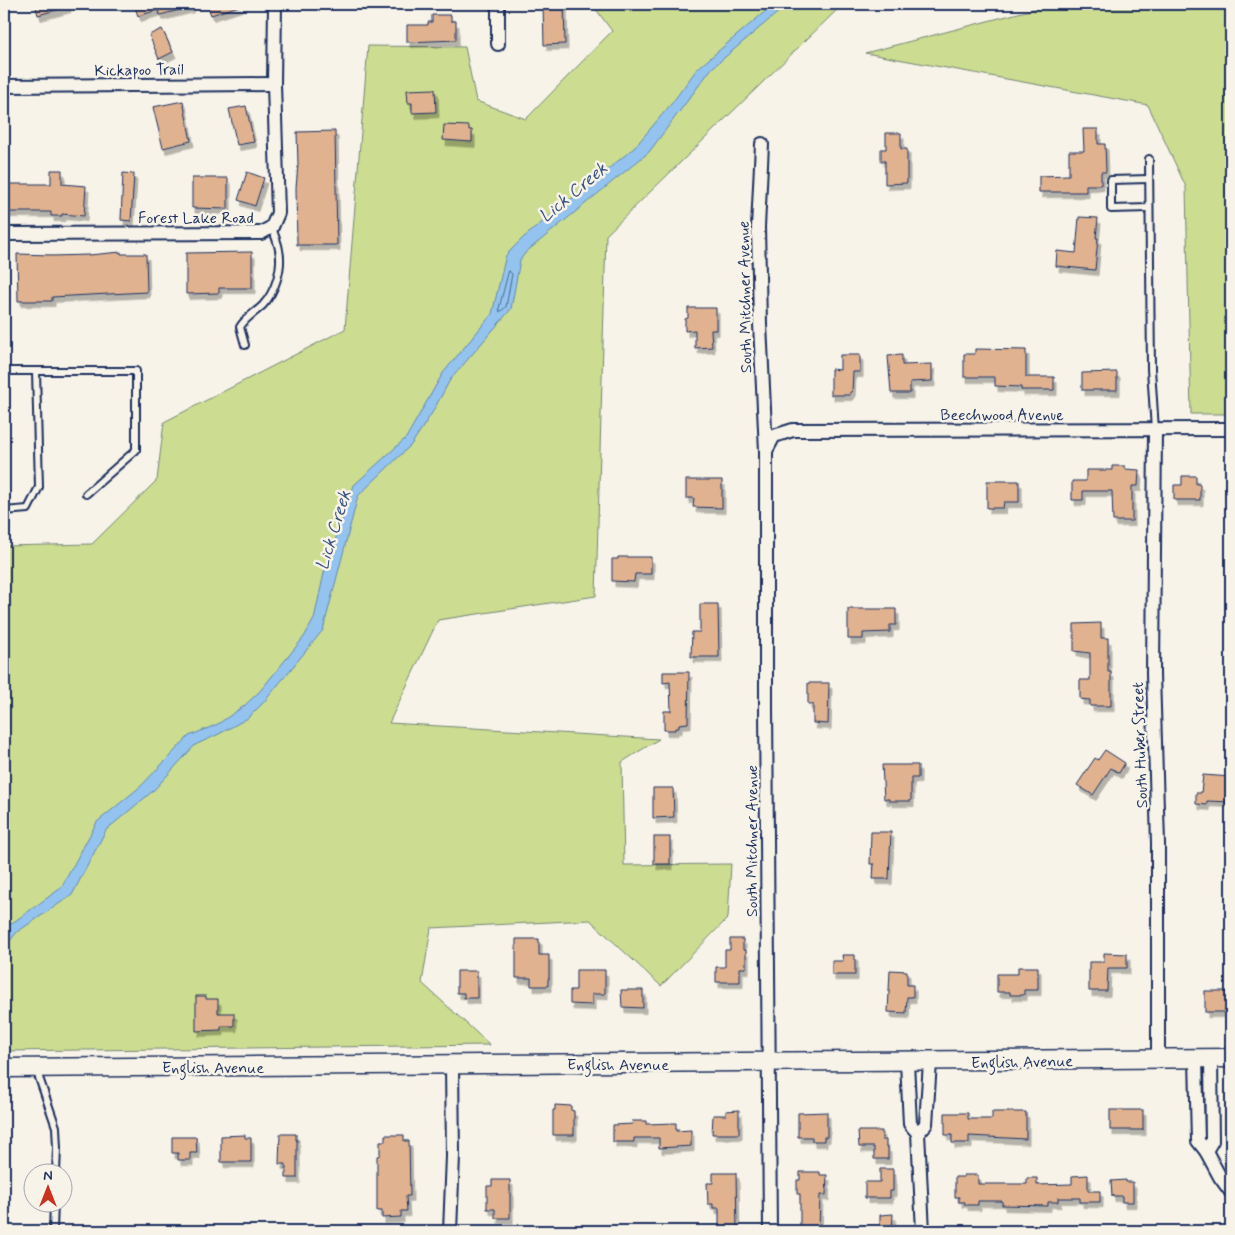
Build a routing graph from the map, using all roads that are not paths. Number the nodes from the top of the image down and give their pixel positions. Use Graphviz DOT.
graph roads {
  1 [pos="274,4"];
  2 [pos="498,4"];
  3 [pos="498,44"];
  4 [pos="274,84"];
  5 [pos="4,86"];
  6 [pos="762,144"];
  7 [pos="1149,159"];
  8 [pos="1149,179"];
  9 [pos="1149,208"];
  10 [pos="272,228"];
  11 [pos="4,234"];
  12 [pos="245,345"];
  13 [pos="4,371"];
  14 [pos="36,371"];
  15 [pos="1231,429"];
  16 [pos="1155,430"];
  17 [pos="774,436"];
  18 [pos="766,450"];
  19 [pos="86,494"];
  20 [pos="4,511"];
  21 [pos="1231,1058"];
  22 [pos="1158,1059"];
  23 [pos="1204,1059"];
  24 [pos="907,1062"];
  25 [pos="930,1062"];
  26 [pos="769,1063"];
  27 [pos="452,1064"];
  28 [pos="4,1068"];
  29 [pos="36,1068"];
  30 [pos="918,1133"];
  31 [pos="56,1162"];
  32 [pos="1231,1192"];
  33 [pos="54,1212"];
  34 [pos="53,1231"];
  35 [pos="450,1231"];
  36 [pos="770,1231"];
  37 [pos="923,1231"];
  1 -- 4 [label="street, Forest Lake Road"];
  2 -- 3 [label="street"];
  4 -- 5 [label="street, Kickapoo Trail"];
  4 -- 10 [label="street, Forest Lake Road"];
  6 -- 18 [label="street, South Mitchner Avenue"];
  7 -- 8 [label="lane"];
  8 -- 9 [label="lane"];
  8 -- 9 [label="lane"];
  9 -- 16 [label="lane"];
  10 -- 11 [label="street, Forest Lake Road"];
  10 -- 12 [label="lane"];
  13 -- 14 [label="lane"];
  14 -- 19 [label="lane"];
  14 -- 20 [label="lane"];
  15 -- 16 [label="street, Beechwood Avenue"];
  16 -- 17 [label="street, Beechwood Avenue"];
  16 -- 22 [label="street, South Huber Street"];
  17 -- 18 [label="street, South Mitchner Avenue"];
  18 -- 26 [label="street, South Mitchner Avenue"];
  21 -- 23 [label="street, English Avenue"];
  22 -- 23 [label="street, English Avenue"];
  22 -- 25 [label="street, English Avenue"];
  23 -- 32 [label="street"];
  24 -- 25 [label="street, English Avenue"];
  24 -- 26 [label="street, English Avenue"];
  24 -- 30 [label="street"];
  25 -- 30 [label="street"];
  26 -- 27 [label="street, English Avenue"];
  26 -- 36 [label="street, South Mitchner Avenue"];
  27 -- 29 [label="street, English Avenue"];
  27 -- 35 [label="street"];
  28 -- 29 [label="street, English Avenue"];
  29 -- 31 [label="lane"];
  30 -- 37 [label="street"];
  33 -- 34 [label="lane"];
}
